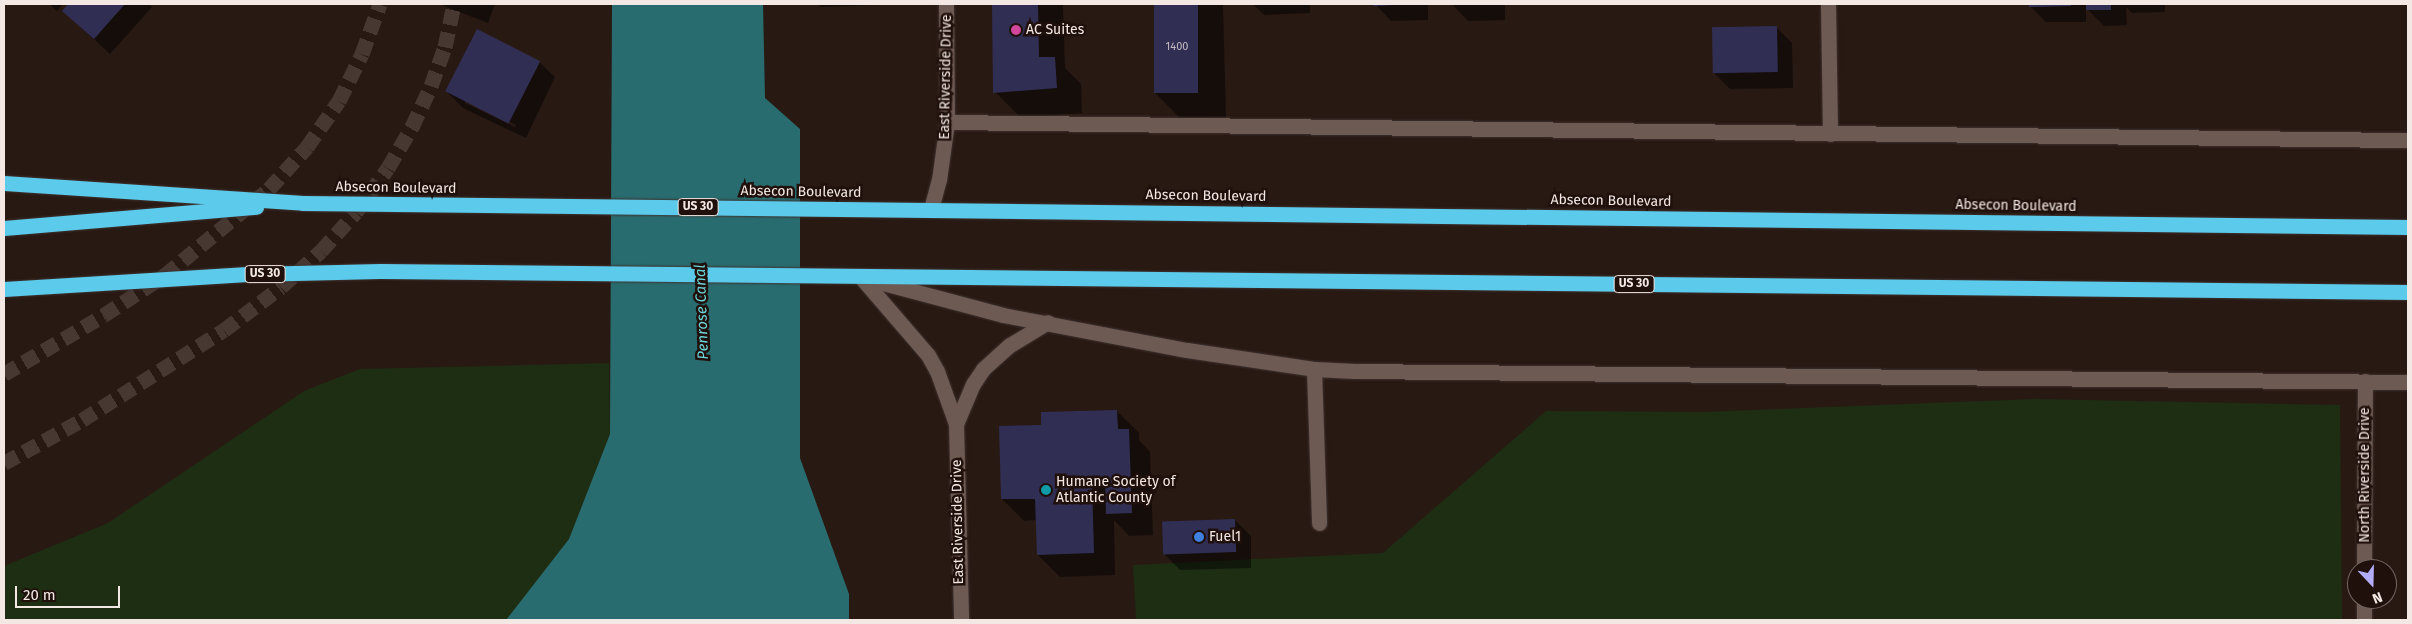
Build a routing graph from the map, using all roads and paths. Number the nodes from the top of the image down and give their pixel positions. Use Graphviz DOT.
graph roads {
  1 [pos="946,4"];
  2 [pos="1828,4"];
  3 [pos="947,122"];
  4 [pos="1830,134"];
  5 [pos="2408,140"];
  6 [pos="4,182"];
  7 [pos="303,203"];
  8 [pos="931,209"];
  9 [pos="2408,227"];
  10 [pos="4,228"];
  11 [pos="860,276"];
  12 [pos="4,289"];
  13 [pos="2408,292"];
  14 [pos="1048,322"];
  15 [pos="1314,369"];
  16 [pos="2365,381"];
  17 [pos="2408,382"];
  18 [pos="956,424"];
  19 [pos="1319,523"];
  20 [pos="2364,559"];
  21 [pos="960,620"];
  1 -- 3 [label="street, East Riverside Drive"];
  2 -- 4 [label="street"];
  3 -- 4 [label="street"];
  3 -- 8 [label="street, East Riverside Drive"];
  4 -- 5 [label="street"];
  6 -- 7 [label="highway, Absecon Boulevard / US 30"];
  7 -- 8 [label="highway, Absecon Boulevard / US 30"];
  7 -- 10 [label="highway"];
  8 -- 9 [label="highway, Absecon Boulevard / US 30"];
  11 -- 12 [label="highway, US 30"];
  11 -- 13 [label="highway, US 30"];
  11 -- 14 [label="street"];
  11 -- 18 [label="street, East Riverside Drive"];
  14 -- 15 [label="street"];
  14 -- 18 [label="street, East Riverside Drive"];
  15 -- 16 [label="street"];
  15 -- 19 [label="street"];
  16 -- 17 [label="street"];
  16 -- 20 [label="street, North Riverside Drive"];
  18 -- 21 [label="street, East Riverside Drive"];
}
